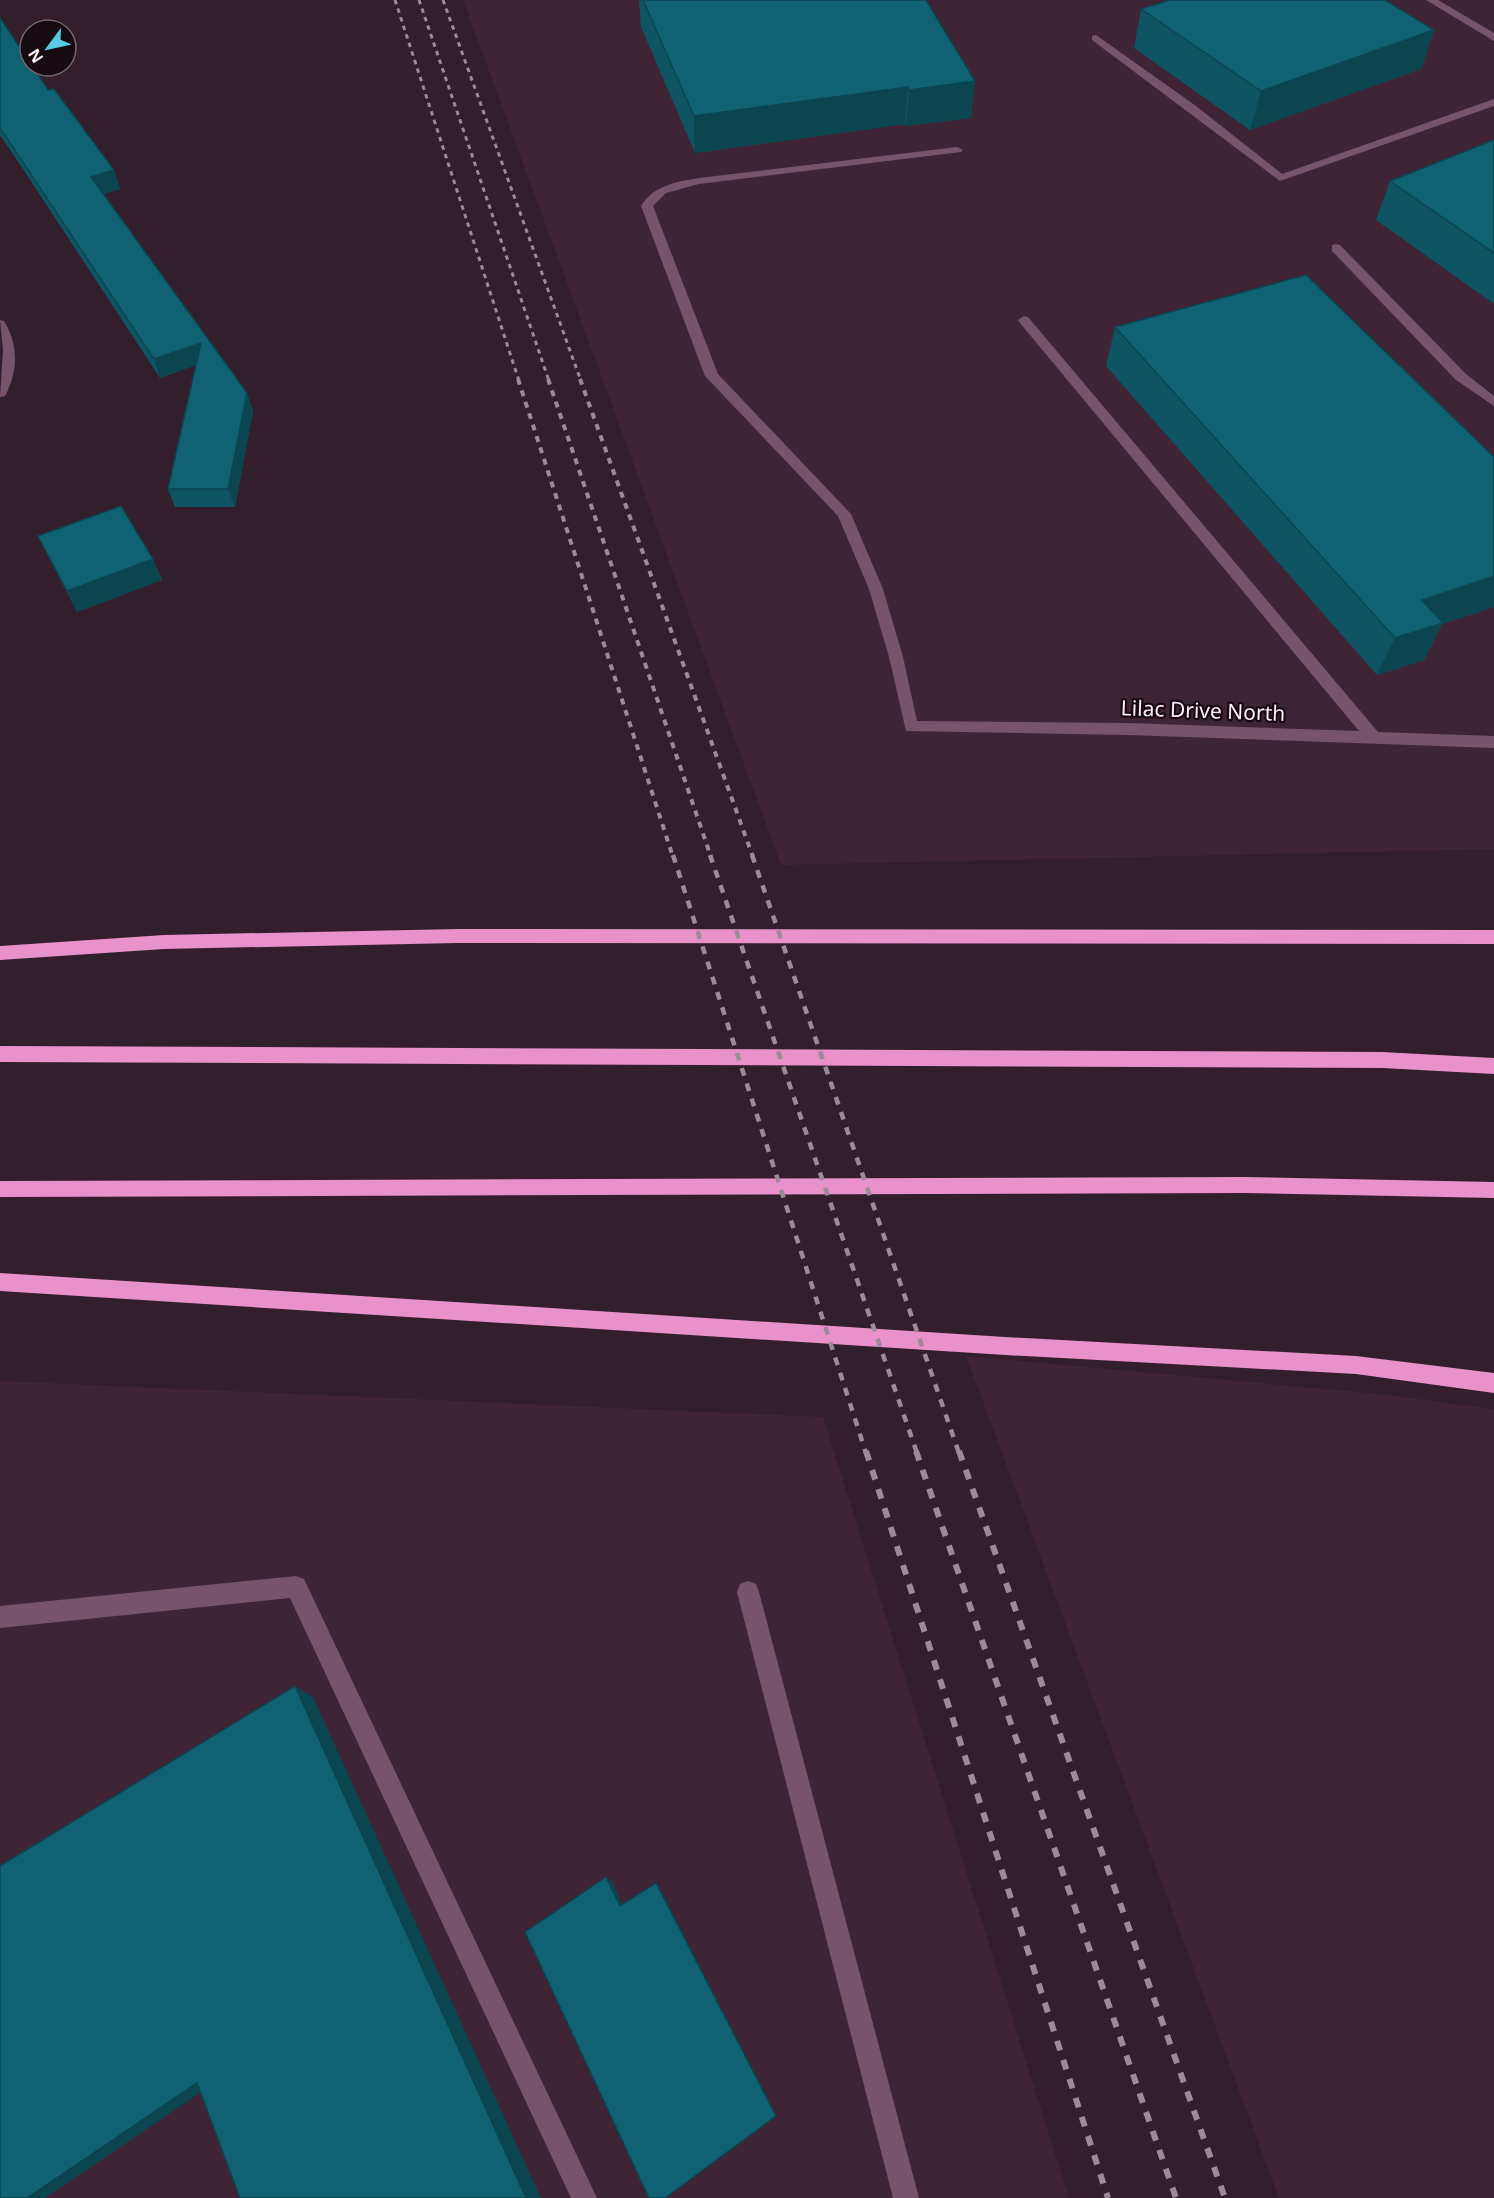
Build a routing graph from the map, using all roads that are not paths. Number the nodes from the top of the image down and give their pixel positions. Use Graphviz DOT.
graph roads {
  1 [pos="1431,0"];
  2 [pos="1096,38"];
  3 [pos="1494,38"];
  4 [pos="1494,102"];
  5 [pos="957,150"];
  6 [pos="1335,248"];
  7 [pos="1024,320"];
  8 [pos="0,324"];
  9 [pos="0,393"];
  10 [pos="1494,402"];
  11 [pos="1373,737"];
  12 [pos="1494,742"];
  13 [pos="1494,937"];
  14 [pos="0,953"];
  15 [pos="0,1054"];
  16 [pos="1494,1066"];
  17 [pos="0,1189"];
  18 [pos="1494,1190"];
  19 [pos="0,1282"];
  20 [pos="1494,1383"];
  21 [pos="748,1592"];
  22 [pos="0,1617"];
  23 [pos="584,2198"];
  24 [pos="906,2198"];
  1 -- 3 [label="street"];
  2 -- 4 [label="street"];
  5 -- 11 [label="street, Lilac Drive North"];
  6 -- 10 [label="street"];
  7 -- 11 [label="street"];
  8 -- 9 [label="street"];
  11 -- 12 [label="street, Lilac Drive North"];
  13 -- 14 [label="highway"];
  15 -- 16 [label="highway"];
  17 -- 18 [label="highway"];
  19 -- 20 [label="highway"];
  21 -- 24 [label="street"];
  22 -- 23 [label="street"];
}
